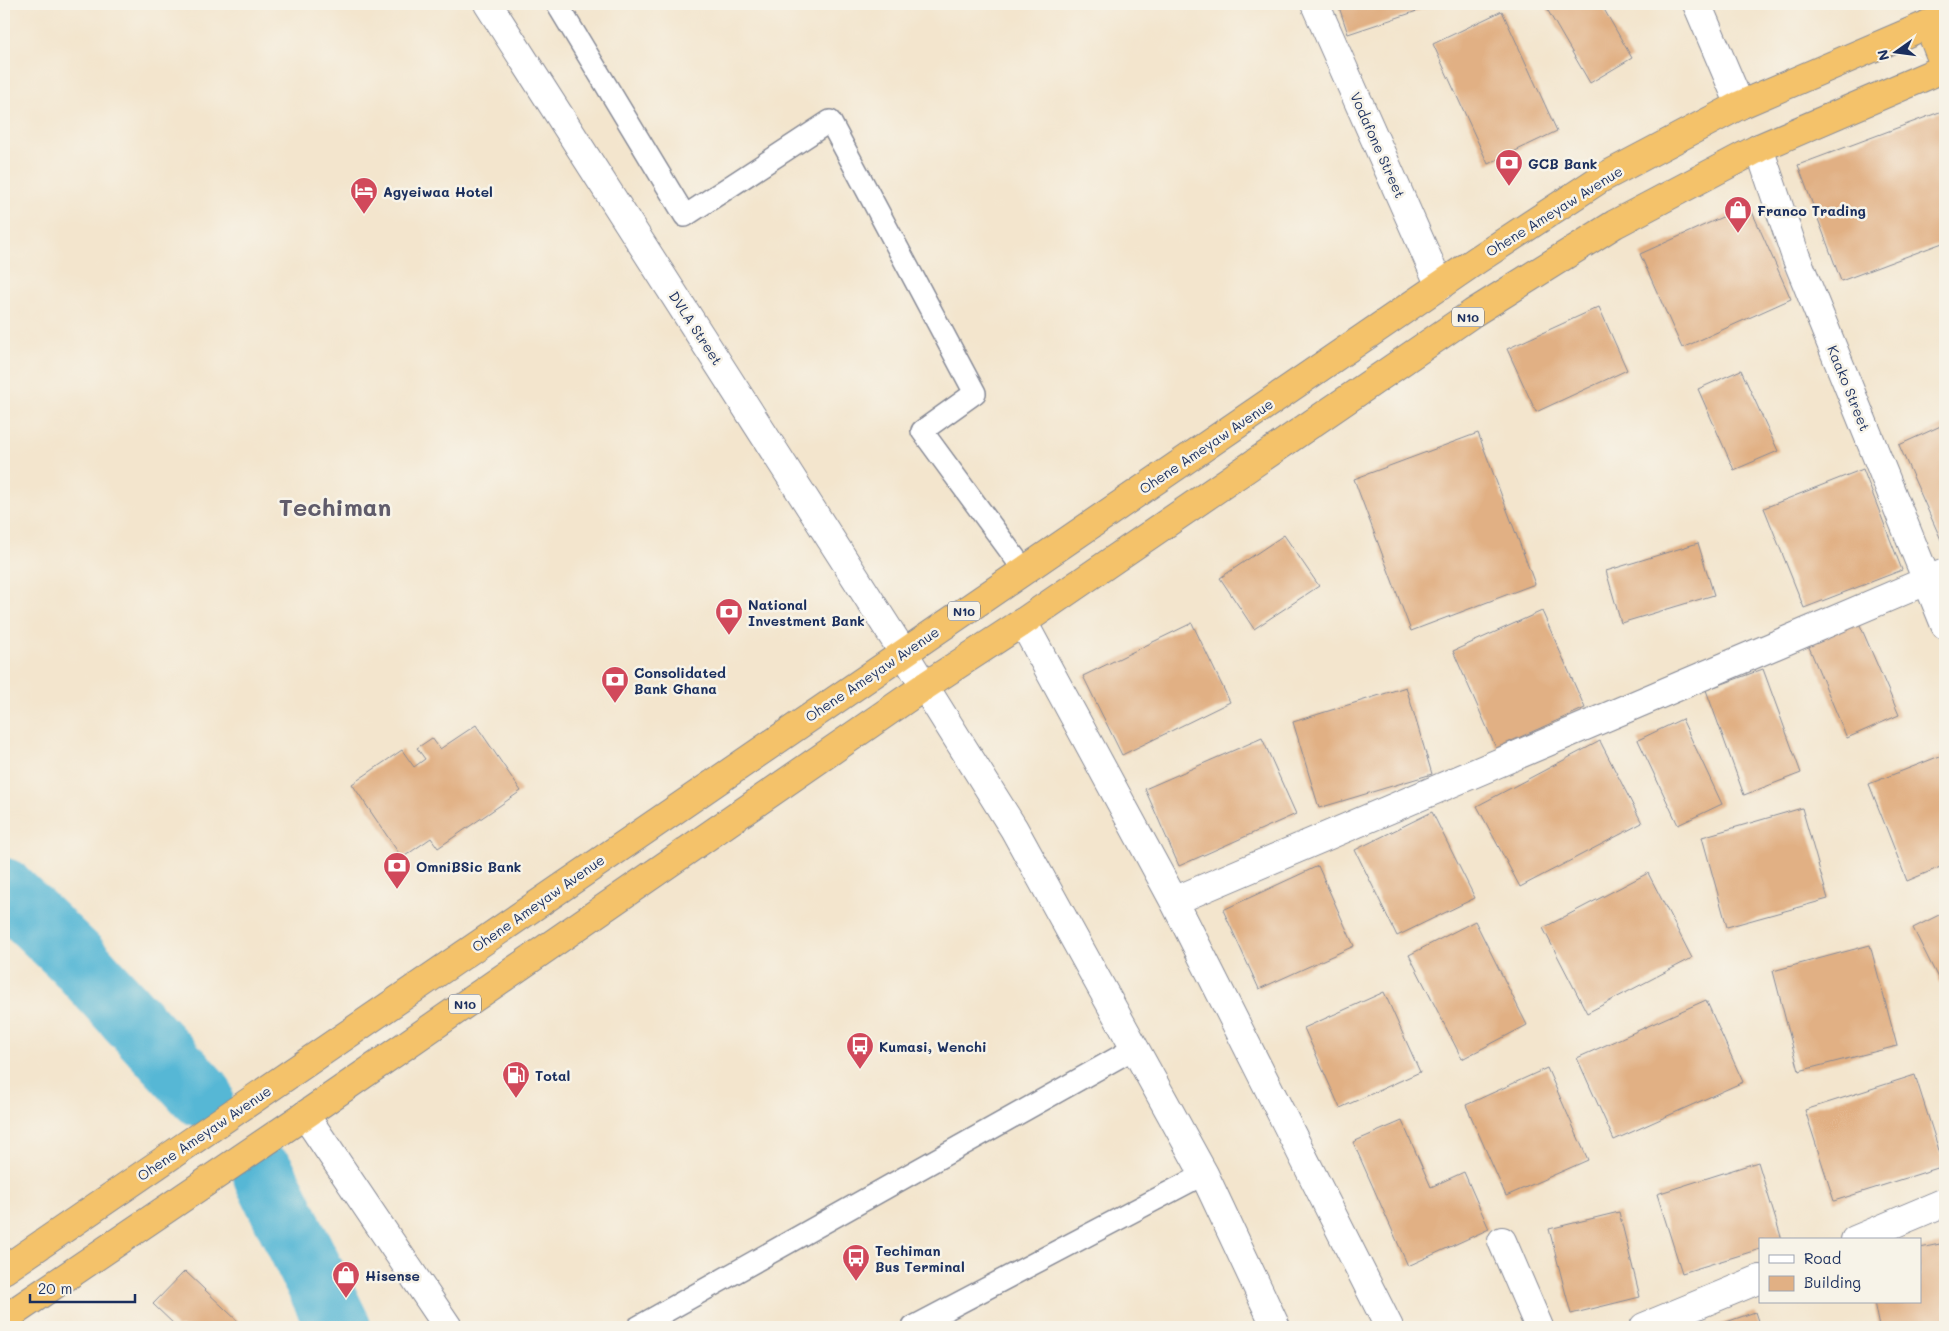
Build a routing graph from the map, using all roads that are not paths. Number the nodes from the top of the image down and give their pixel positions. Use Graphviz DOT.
graph roads {
  1 [pos="488,4"];
  2 [pos="557,4"];
  3 [pos="1315,4"];
  4 [pos="1697,4"];
  5 [pos="1937,20"];
  6 [pos="1945,68"];
  7 [pos="1740,104"];
  8 [pos="1759,148"];
  9 [pos="1440,286"];
  10 [pos="1024,570"];
  11 [pos="1936,577"];
  12 [pos="1023,622"];
  13 [pos="1945,626"];
  14 [pos="904,652"];
  15 [pos="925,686"];
  16 [pos="1174,901"];
  17 [pos="536,904"];
  18 [pos="557,941"];
  19 [pos="386,1008"];
  20 [pos="408,1044"];
  21 [pos="1134,1048"];
  22 [pos="305,1115"];
  23 [pos="163,1162"];
  24 [pos="1204,1174"];
  25 [pos="185,1197"];
  26 [pos="1945,1202"];
  27 [pos="1860,1238"];
  28 [pos="1502,1241"];
  29 [pos="5,1269"];
  30 [pos="1759,1279"];
  31 [pos="28,1302"];
  32 [pos="4,1319"];
  33 [pos="448,1327"];
  34 [pos="638,1327"];
  35 [pos="913,1327"];
  36 [pos="1276,1327"];
  37 [pos="1389,1327"];
  38 [pos="1539,1327"];
  39 [pos="1644,1327"];
  1 -- 14 [label="street, DVLA Street"];
  2 -- 10 [label="lane"];
  3 -- 9 [label="street, Vodafone Street"];
  4 -- 7 [label="street"];
  5 -- 6 [label="highway"];
  5 -- 7 [label="highway, Ohene Ameyaw Avenue / N10"];
  6 -- 8 [label="highway, N10"];
  7 -- 9 [label="highway, Ohene Ameyaw Avenue / N10"];
  8 -- 11 [label="street, Kaako Street"];
  8 -- 12 [label="highway, N10"];
  9 -- 10 [label="highway, Ohene Ameyaw Avenue / N10"];
  10 -- 14 [label="highway, Ohene Ameyaw Avenue / N10"];
  11 -- 13 [label="street, Kaako Street"];
  11 -- 16 [label="street"];
  12 -- 15 [label="highway, N10"];
  12 -- 16 [label="street"];
  14 -- 15 [label="street, DVLA Street"];
  14 -- 17 [label="highway, Ohene Ameyaw Avenue / N10"];
  15 -- 18 [label="highway, N10"];
  15 -- 21 [label="street, DVLA Street"];
  16 -- 37 [label="street"];
  17 -- 18 [label="highway"];
  17 -- 19 [label="highway, Ohene Ameyaw Avenue / N10"];
  18 -- 20 [label="highway, N10"];
  19 -- 20 [label="highway"];
  19 -- 23 [label="highway, Ohene Ameyaw Avenue / N10"];
  20 -- 22 [label="highway, N10"];
  21 -- 24 [label="street, DVLA Street"];
  21 -- 34 [label="lane"];
  22 -- 25 [label="highway, N10"];
  22 -- 33 [label="street"];
  23 -- 25 [label="highway"];
  23 -- 29 [label="highway, Ohene Ameyaw Avenue / N10"];
  24 -- 35 [label="lane"];
  24 -- 36 [label="street, DVLA Street"];
  25 -- 31 [label="highway, N10"];
  26 -- 27 [label="street"];
  28 -- 38 [label="street"];
  29 -- 31 [label="highway"];
  30 -- 39 [label="street"];
  31 -- 32 [label="highway, N10"];
}
